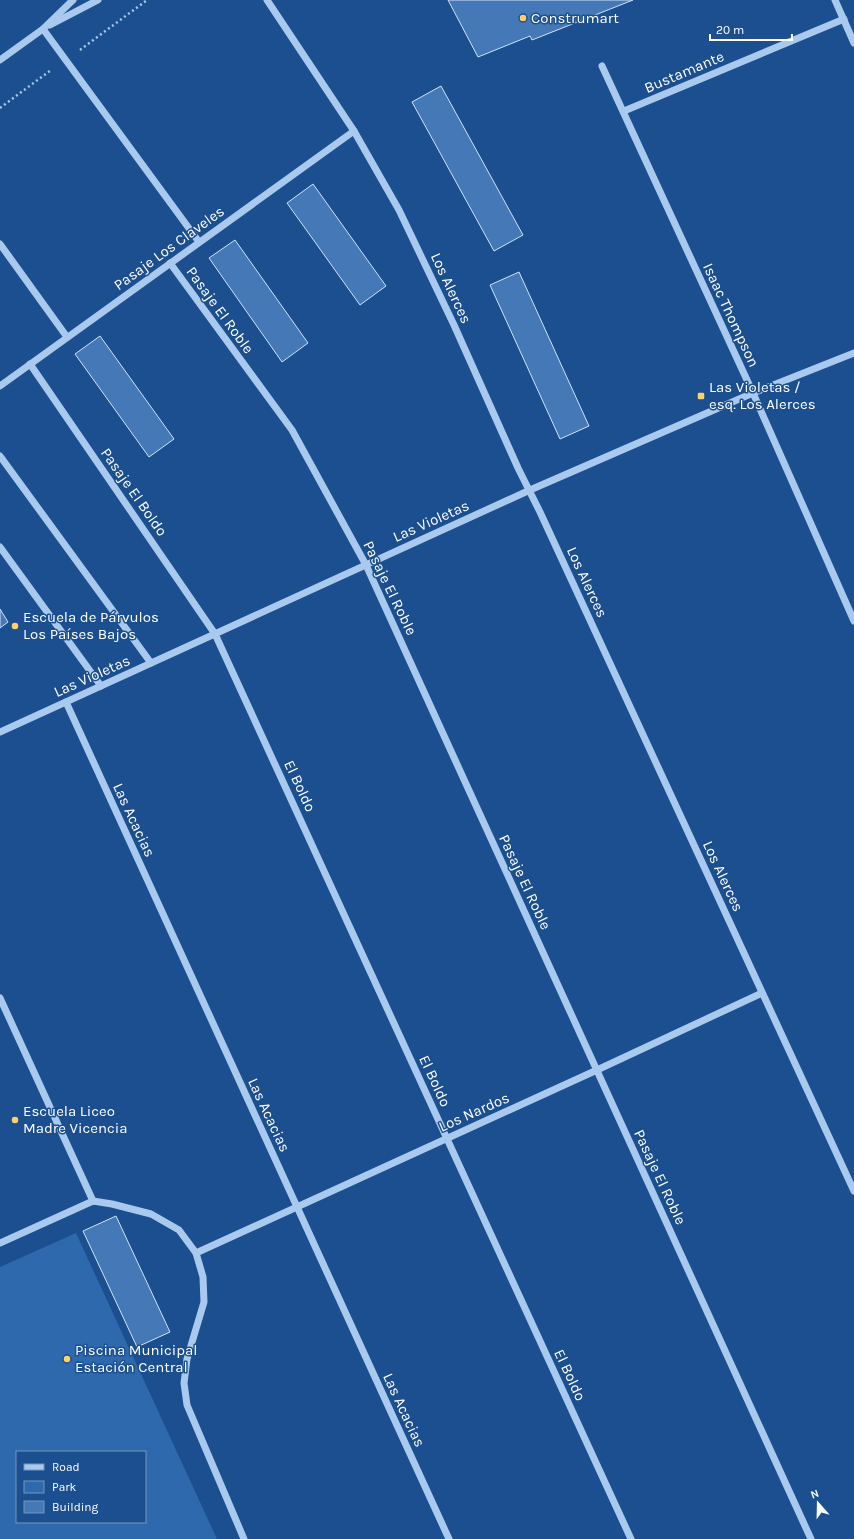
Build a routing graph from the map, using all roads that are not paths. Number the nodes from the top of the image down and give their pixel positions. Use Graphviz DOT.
graph roads {
  1 [pos="73,0"];
  2 [pos="98,0"];
  3 [pos="266,0"];
  4 [pos="835,0"];
  5 [pos="844,19"];
  6 [pos="43,29"];
  7 [pos="854,43"];
  8 [pos="0,60"];
  9 [pos="602,66"];
  10 [pos="624,111"];
  11 [pos="354,131"];
  12 [pos="199,242"];
  13 [pos="0,244"];
  14 [pos="170,263"];
  15 [pos="67,337"];
  16 [pos="854,353"];
  17 [pos="30,364"];
  18 [pos="0,386"];
  19 [pos="753,393"];
  20 [pos="0,456"];
  21 [pos="530,490"];
  22 [pos="0,547"];
  23 [pos="366,565"];
  24 [pos="854,621"];
  25 [pos="216,634"];
  26 [pos="151,663"];
  27 [pos="101,686"];
  28 [pos="66,702"];
  29 [pos="0,732"];
  30 [pos="762,993"];
  31 [pos="0,998"];
  32 [pos="597,1070"];
  33 [pos="447,1138"];
  34 [pos="854,1191"];
  35 [pos="93,1201"];
  36 [pos="297,1207"];
  37 [pos="0,1243"];
  38 [pos="196,1253"];
  39 [pos="244,1539"];
  40 [pos="449,1539"];
  41 [pos="631,1539"];
  42 [pos="811,1539"];
  1 -- 6 [label="street"];
  2 -- 6 [label="street"];
  3 -- 11 [label="street, Los Alerces"];
  4 -- 5 [label="street"];
  5 -- 7 [label="street"];
  5 -- 10 [label="street, Bustamante"];
  6 -- 8 [label="street"];
  6 -- 12 [label="street, Pasaje El Roble"];
  9 -- 10 [label="street, Isaac Thompson"];
  10 -- 19 [label="street, Isaac Thompson"];
  11 -- 12 [label="street, Pasaje Los Claveles"];
  11 -- 21 [label="street, Los Alerces"];
  12 -- 14 [label="street, Pasaje Los Claveles"];
  13 -- 15 [label="street"];
  14 -- 15 [label="street, Pasaje Los Claveles"];
  14 -- 23 [label="street, Pasaje El Roble"];
  15 -- 17 [label="street, Pasaje Los Claveles"];
  16 -- 19 [label="street, Las Violetas"];
  17 -- 18 [label="street, Pasaje Los Claveles"];
  17 -- 25 [label="street, Pasaje El Boldo"];
  19 -- 21 [label="street, Las Violetas"];
  19 -- 24 [label="street, Isaac Thompson"];
  20 -- 26 [label="street"];
  21 -- 23 [label="street, Las Violetas"];
  21 -- 30 [label="street, Los Alerces"];
  22 -- 27 [label="street"];
  23 -- 25 [label="street, Las Violetas"];
  23 -- 32 [label="street, Pasaje El Roble"];
  25 -- 26 [label="street, Las Violetas"];
  25 -- 33 [label="street, El Boldo"];
  26 -- 27 [label="street, Las Violetas"];
  27 -- 28 [label="street, Las Violetas"];
  28 -- 29 [label="street, Las Violetas"];
  28 -- 36 [label="street, Las Acacias"];
  30 -- 32 [label="street, Los Nardos"];
  30 -- 34 [label="street, Los Alerces"];
  31 -- 35 [label="street"];
  32 -- 33 [label="street, Los Nardos"];
  32 -- 42 [label="street, Pasaje El Roble"];
  33 -- 36 [label="street, Los Nardos"];
  33 -- 41 [label="street, El Boldo"];
  35 -- 37 [label="street"];
  35 -- 38 [label="street"];
  36 -- 38 [label="street, Los Nardos"];
  36 -- 40 [label="street, Las Acacias"];
  38 -- 39 [label="street"];
}
